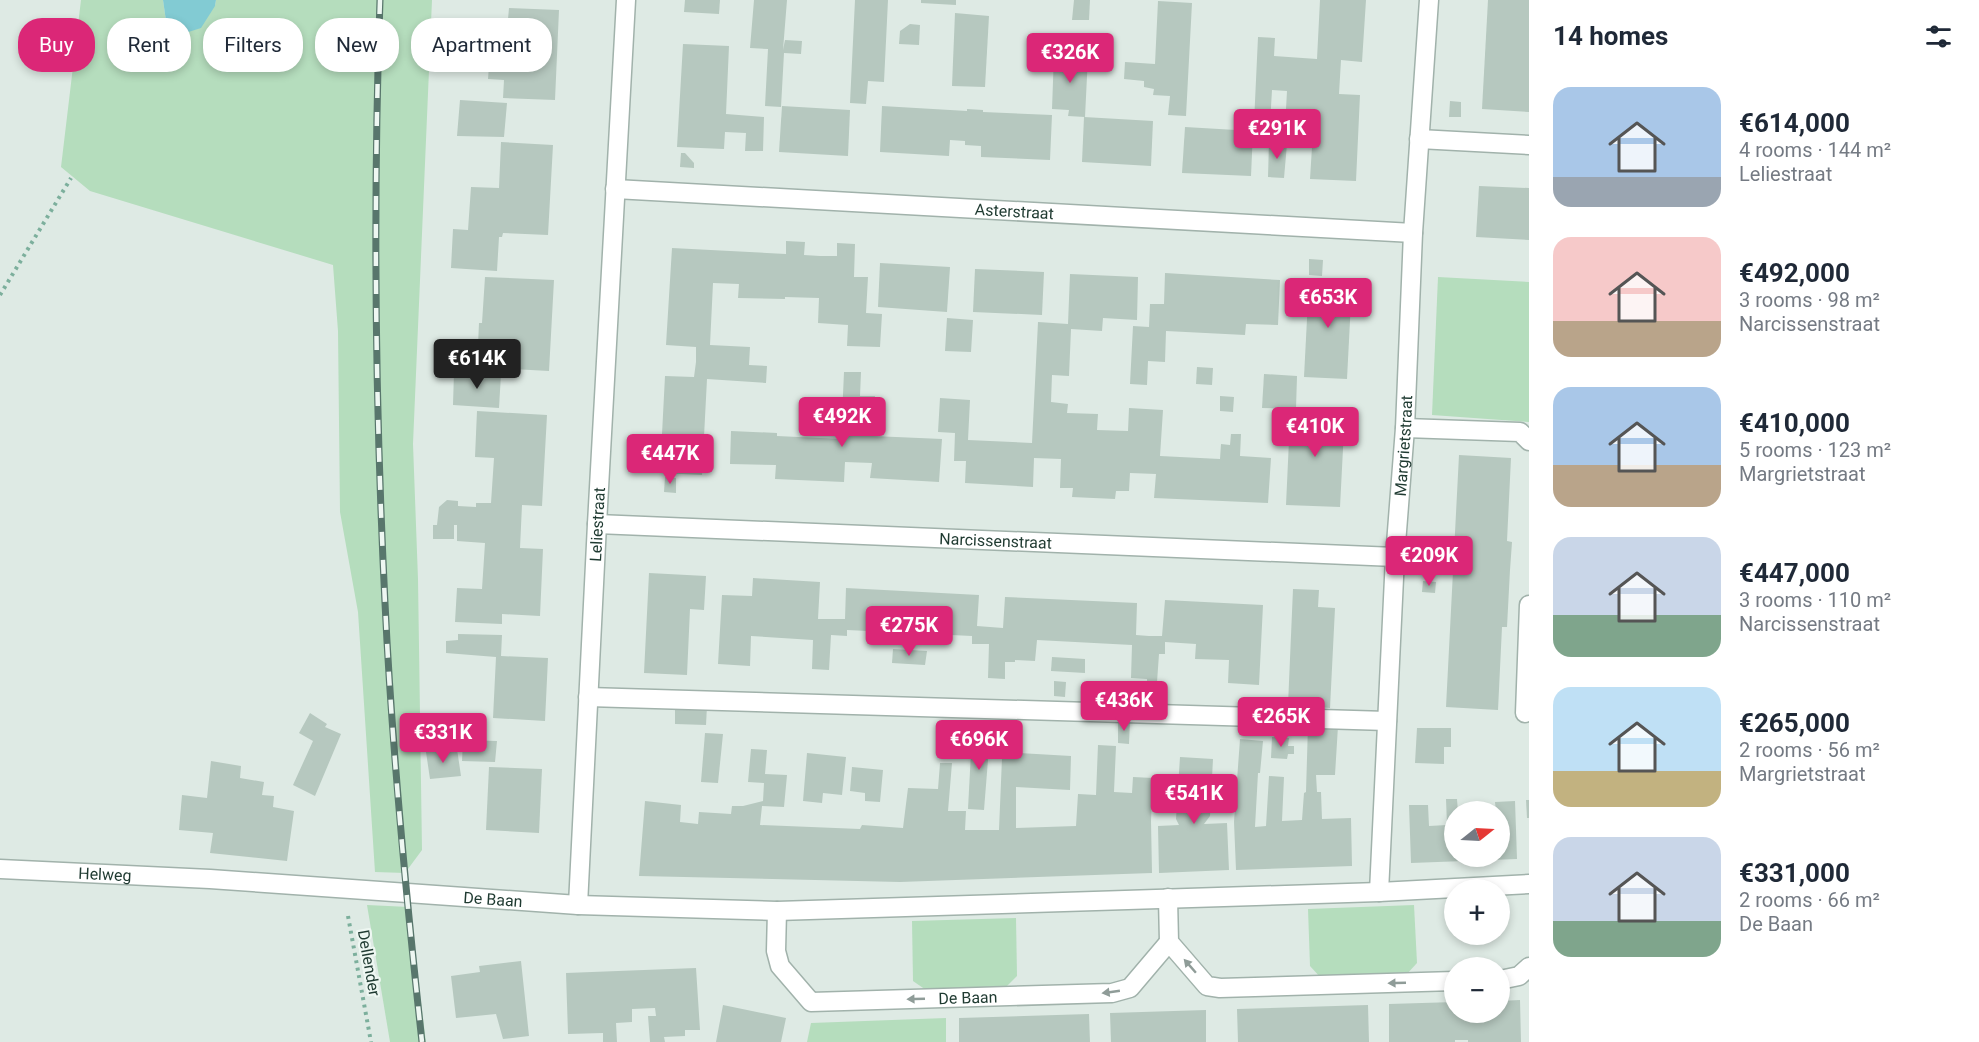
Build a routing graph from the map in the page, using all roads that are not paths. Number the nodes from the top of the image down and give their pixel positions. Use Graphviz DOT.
graph roads {
  1 [pos="626,0"];
  2 [pos="1429,0"];
  3 [pos="1419,139"];
  4 [pos="1529,145"];
  5 [pos="615,189"];
  6 [pos="1413,233"];
  7 [pos="1406,428"];
  8 [pos="1529,441"];
  9 [pos="597,524"];
  10 [pos="1395,557"];
  11 [pos="1529,605"];
  12 [pos="588,697"];
  13 [pos="1525,713"];
  14 [pos="1387,721"];
  15 [pos="0,869"];
  16 [pos="210,879"];
  17 [pos="1529,884"];
  18 [pos="1379,892"];
  19 [pos="1167,898"];
  20 [pos="578,905"];
  21 [pos="777,911"];
  22 [pos="1169,942"];
  23 [pos="1529,968"];
  24 [pos="1510,978"];
  25 [pos="1444,981"];
  1 -- 5 [label="street, Leliestraat"];
  2 -- 3 [label="street, Margrietstraat"];
  3 -- 4 [label="street"];
  3 -- 6 [label="street, Margrietstraat"];
  5 -- 6 [label="street, Asterstraat"];
  5 -- 9 [label="street, Leliestraat"];
  6 -- 7 [label="street, Margrietstraat"];
  7 -- 8 [label="street"];
  7 -- 10 [label="street, Margrietstraat"];
  9 -- 10 [label="street, Narcissenstraat"];
  9 -- 12 [label="street, Leliestraat"];
  10 -- 14 [label="street, Margrietstraat"];
  11 -- 13 [label="street"];
  12 -- 14 [label="street"];
  12 -- 20 [label="street, Leliestraat"];
  14 -- 18 [label="street, Margrietstraat"];
  15 -- 16 [label="street, Helweg"];
  16 -- 20 [label="street, De Baan"];
  17 -- 18 [label="street, De Baan"];
  18 -- 19 [label="street, De Baan"];
  19 -- 21 [label="street, De Baan"];
  19 -- 22 [label="street"];
  20 -- 21 [label="street, De Baan"];
  22 -- 21 [label="street, De Baan, one-way"];
  25 -- 22 [label="street, one-way"];
  23 -- 24 [label="street"];
}
